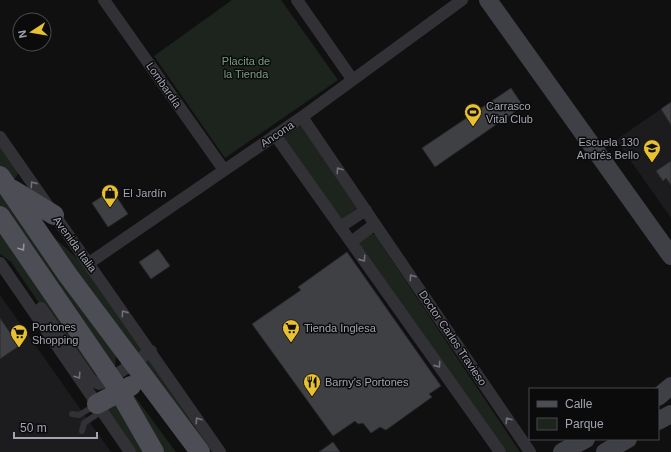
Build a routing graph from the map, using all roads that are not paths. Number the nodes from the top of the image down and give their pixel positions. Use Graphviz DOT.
graph roads {
  1 [pos="104,0"];
  2 [pos="297,0"];
  3 [pos="462,0"];
  4 [pos="488,0"];
  5 [pos="352,79"];
  6 [pos="302,117"];
  7 [pos="275,135"];
  8 [pos="0,137"];
  9 [pos="224,170"];
  10 [pos="3,181"];
  11 [pos="366,210"];
  12 [pos="54,215"];
  13 [pos="0,216"];
  14 [pos="375,224"];
  15 [pos="340,227"];
  16 [pos="351,242"];
  17 [pos="671,256"];
  18 [pos="0,262"];
  19 [pos="89,263"];
  20 [pos="151,351"];
  21 [pos="133,363"];
  22 [pos="115,385"];
  23 [pos="671,386"];
  24 [pos="659,396"];
  25 [pos="99,408"];
  26 [pos="72,414"];
  27 [pos="671,414"];
  28 [pos="659,421"];
  29 [pos="82,431"];
  30 [pos="584,440"];
  31 [pos="626,440"];
  32 [pos="130,452"];
  33 [pos="154,452"];
  34 [pos="184,452"];
  35 [pos="200,452"];
  36 [pos="220,452"];
  37 [pos="500,452"];
  38 [pos="530,452"];
  39 [pos="562,452"];
  40 [pos="605,452"];
  1 -- 9 [label="street, Lombardía"];
  2 -- 5 [label="street"];
  3 -- 5 [label="street, Ancona"];
  4 -- 17 [label="street"];
  5 -- 6 [label="street, Ancona"];
  6 -- 7 [label="street, Ancona"];
  11 -- 6 [label="street, Doctor Carlos Travieso, one-way"];
  7 -- 9 [label="street, Ancona"];
  7 -- 15 [label="street"];
  12 -- 8 [label="street, Avenida Italia, one-way"];
  9 -- 19 [label="street, Ancona"];
  10 -- 12 [label="main road"];
  10 -- 21 [label="main road, Avenida Italia"];
  11 -- 14 [label="street, Doctor Carlos Travieso"];
  11 -- 15 [label="street"];
  12 -- 19 [label="street, Avenida Italia"];
  13 -- 22 [label="main road, one-way"];
  14 -- 16 [label="street"];
  38 -- 14 [label="street, Doctor Carlos Travieso, one-way"];
  15 -- 16 [label="street"];
  16 -- 37 [label="street, one-way"];
  18 -- 22 [label="street"];
  18 -- 25 [label="street, one-way"];
  20 -- 19 [label="street, Avenida Italia, one-way"];
  20 -- 21 [label="street"];
  36 -- 20 [label="street, Avenida Italia, one-way"];
  21 -- 22 [label="street"];
  21 -- 35 [label="main road, Avenida Italia"];
  22 -- 25 [label="main road"];
  22 -- 33 [label="main road"];
  22 -- 34 [label="main road"];
  23 -- 24 [label="street"];
  25 -- 26 [label="lane"];
  25 -- 29 [label="lane"];
  25 -- 32 [label="street"];
  27 -- 28 [label="street"];
  30 -- 39 [label="street"];
  31 -- 40 [label="street"];
}
